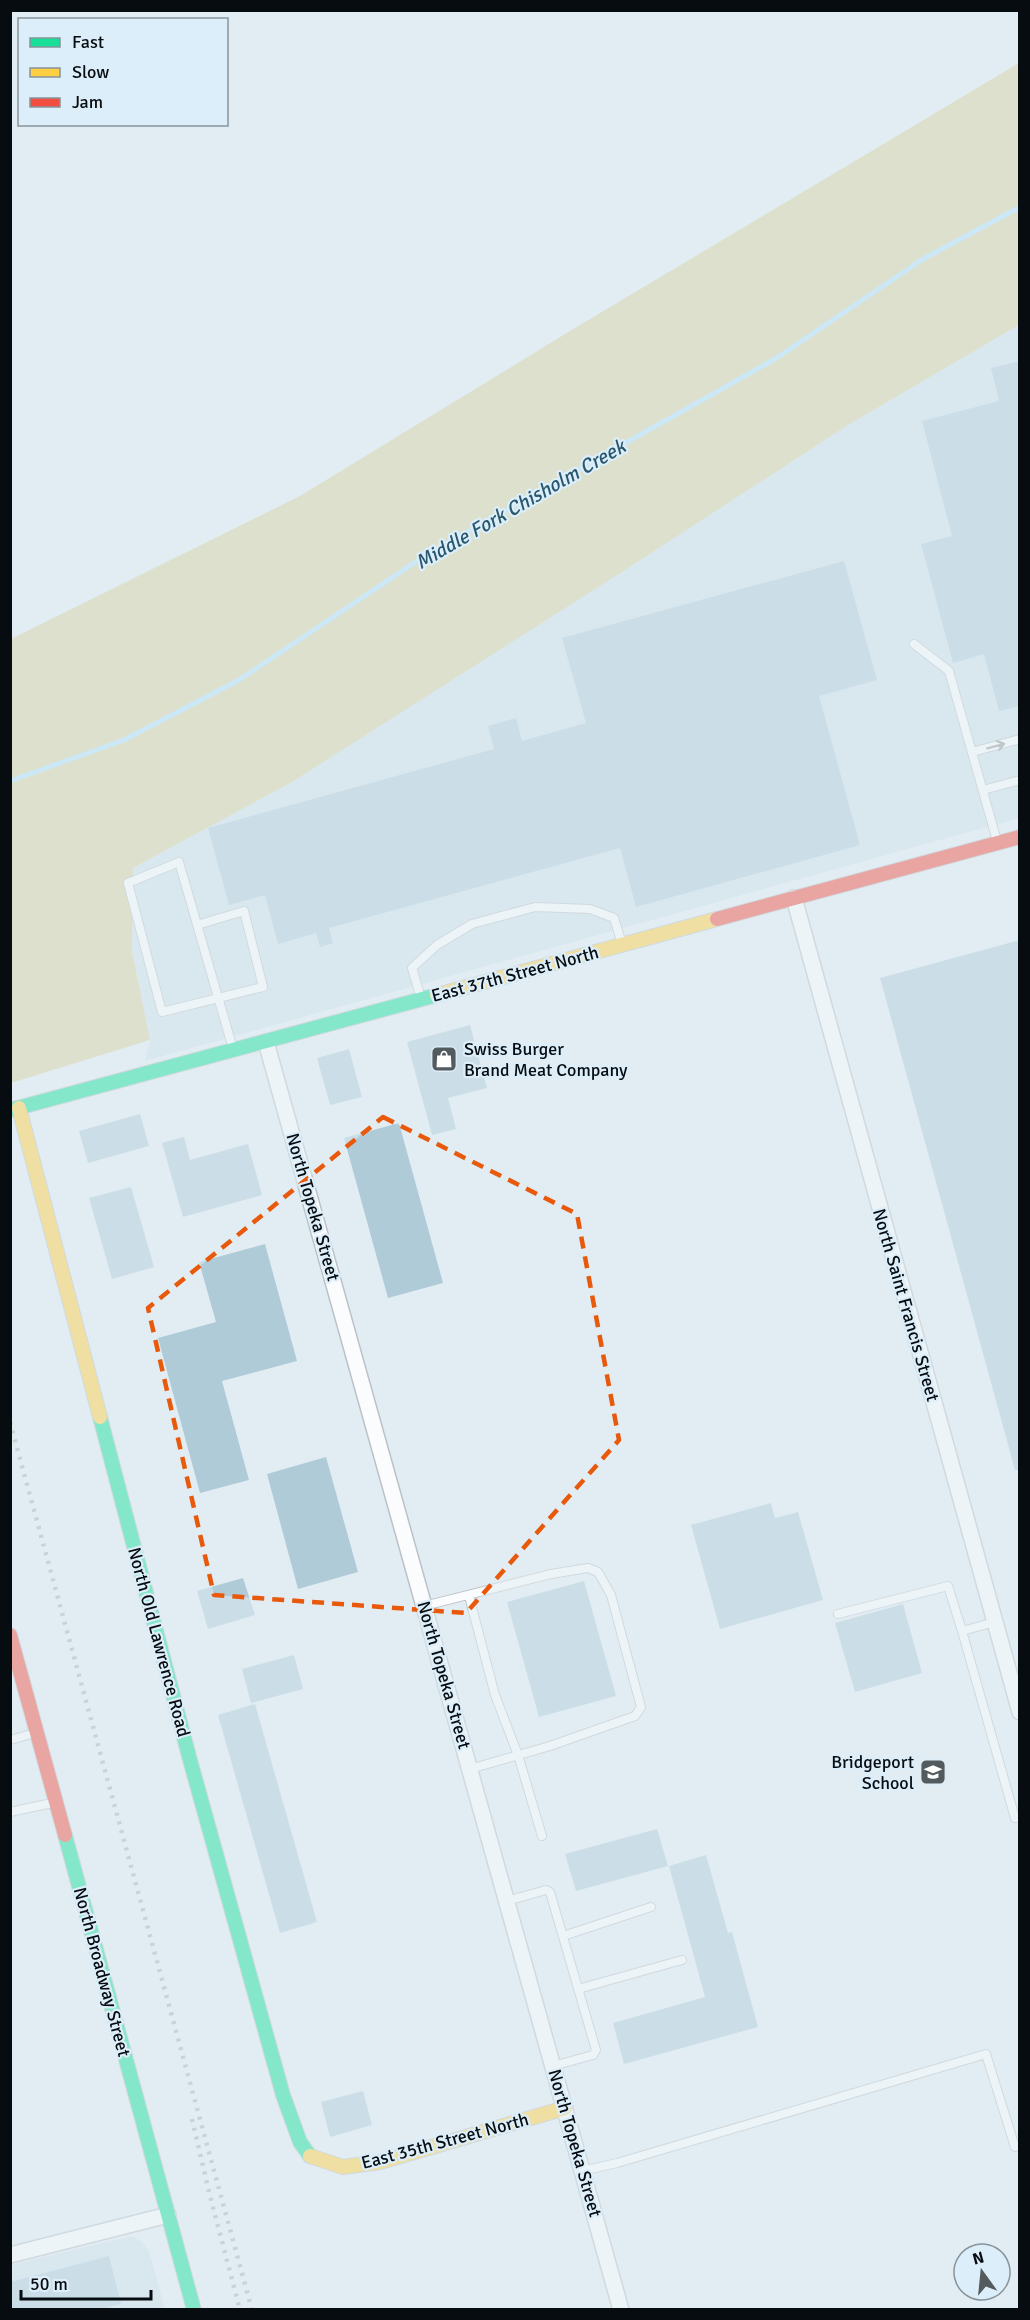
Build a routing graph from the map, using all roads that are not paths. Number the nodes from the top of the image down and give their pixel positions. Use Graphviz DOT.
graph roads {
  1 [pos="914,644"];
  2 [pos="1020,739"];
  3 [pos="972,752"];
  4 [pos="1020,780"];
  5 [pos="983,790"];
  6 [pos="1020,837"];
  7 [pos="998,842"];
  8 [pos="794,898"];
  9 [pos="197,925"];
  10 [pos="622,945"];
  11 [pos="218,998"];
  12 [pos="422,999"];
  13 [pos="266,1041"];
  14 [pos="234,1050"];
  15 [pos="14,1109"];
  16 [pos="469,1596"];
  17 [pos="424,1606"];
  18 [pos="838,1614"];
  19 [pos="995,1622"];
  20 [pos="962,1631"];
  21 [pos="10,1635"];
  22 [pos="17,1680"];
  23 [pos="1020,1712"];
  24 [pos="37,1732"];
  25 [pos="10,1740"];
  26 [pos="518,1755"];
  27 [pos="470,1769"];
  28 [pos="56,1802"];
  29 [pos="10,1812"];
  30 [pos="1020,1817"];
  31 [pos="542,1836"];
  32 [pos="507,1901"];
  33 [pos="651,1907"];
  34 [pos="563,1936"];
  35 [pos="682,1960"];
  36 [pos="578,1989"];
  37 [pos="553,2066"];
  38 [pos="565,2108"];
  39 [pos="1015,2147"];
  40 [pos="324,2162"];
  41 [pos="582,2171"];
  42 [pos="168,2215"];
  43 [pos="10,2255"];
  44 [pos="194,2310"];
  45 [pos="621,2310"];
  1 -- 3 [label="lane"];
  3 -- 2 [label="lane, one-way"];
  3 -- 5 [label="lane"];
  4 -- 5 [label="lane"];
  5 -- 7 [label="lane"];
  6 -- 7 [label="main road, East 37th Street North"];
  7 -- 8 [label="main road, East 37th Street North"];
  8 -- 10 [label="main road, East 37th Street North"];
  8 -- 19 [label="street, North Saint Francis Street"];
  9 -- 11 [label="lane"];
  9 -- 11 [label="lane"];
  9 -- 11 [label="lane"];
  10 -- 12 [label="main road, East 37th Street North"];
  10 -- 12 [label="lane"];
  11 -- 14 [label="lane"];
  12 -- 13 [label="main road, East 37th Street North"];
  13 -- 14 [label="main road, East 37th Street North"];
  13 -- 17 [label="street, North Topeka Street"];
  14 -- 15 [label="main road, East 37th Street North"];
  15 -- 40 [label="main road, North Old Lawrence Road"];
  16 -- 17 [label="lane"];
  16 -- 26 [label="lane"];
  16 -- 26 [label="lane"];
  17 -- 27 [label="street, North Topeka Street"];
  18 -- 20 [label="lane"];
  19 -- 20 [label="lane"];
  19 -- 23 [label="street, North Saint Francis Street"];
  20 -- 30 [label="lane"];
  21 -- 22 [label="main road, North Broadway Street"];
  22 -- 24 [label="main road, North Broadway Street"];
  24 -- 25 [label="lane"];
  24 -- 28 [label="main road, North Broadway Street"];
  26 -- 27 [label="lane"];
  26 -- 31 [label="lane"];
  27 -- 32 [label="street, North Topeka Street"];
  28 -- 29 [label="lane"];
  28 -- 42 [label="main road, North Broadway Street"];
  32 -- 34 [label="lane"];
  32 -- 37 [label="street, North Topeka Street"];
  33 -- 34 [label="lane"];
  34 -- 36 [label="lane"];
  35 -- 36 [label="lane"];
  36 -- 37 [label="lane"];
  37 -- 38 [label="street, North Topeka Street"];
  38 -- 40 [label="main road, East 35th Street North"];
  38 -- 41 [label="street, North Topeka Street"];
  39 -- 41 [label="lane"];
  41 -- 45 [label="street, North Topeka Street"];
  42 -- 43 [label="street"];
  42 -- 44 [label="main road, North Broadway Street"];
}
